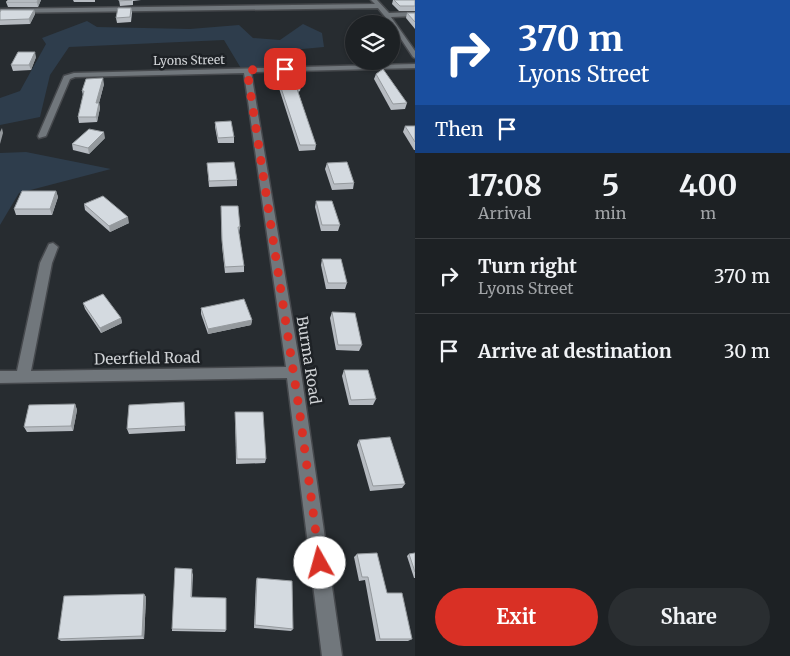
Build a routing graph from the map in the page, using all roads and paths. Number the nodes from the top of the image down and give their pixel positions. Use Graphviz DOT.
graph roads {
  1 [pos="236,0"];
  2 [pos="374,0"];
  3 [pos="378,6"];
  4 [pos="238,8"];
  5 [pos="0,11"];
  6 [pos="415,14"];
  7 [pos="388,15"];
  8 [pos="400,33"];
  9 [pos="415,56"];
  10 [pos="415,66"];
  11 [pos="247,70"];
  12 [pos="42,136"];
  13 [pos="53,247"];
  14 [pos="294,372"];
  15 [pos="23,376"];
  16 [pos="0,377"];
  17 [pos="332,656"];
  1 -- 4 [label="street"];
  2 -- 3 [label="street"];
  3 -- 4 [label="street"];
  3 -- 7 [label="street"];
  4 -- 5 [label="street"];
  6 -- 7 [label="street"];
  8 -- 9 [label="street"];
  10 -- 11 [label="street, Lyons Street"];
  11 -- 12 [label="street, Lyons Street"];
  11 -- 14 [label="street, Burma Road"];
  13 -- 15 [label="street"];
  14 -- 15 [label="street, Deerfield Road"];
  14 -- 17 [label="street, Burma Road"];
  15 -- 16 [label="street, Deerfield Road"];
}
